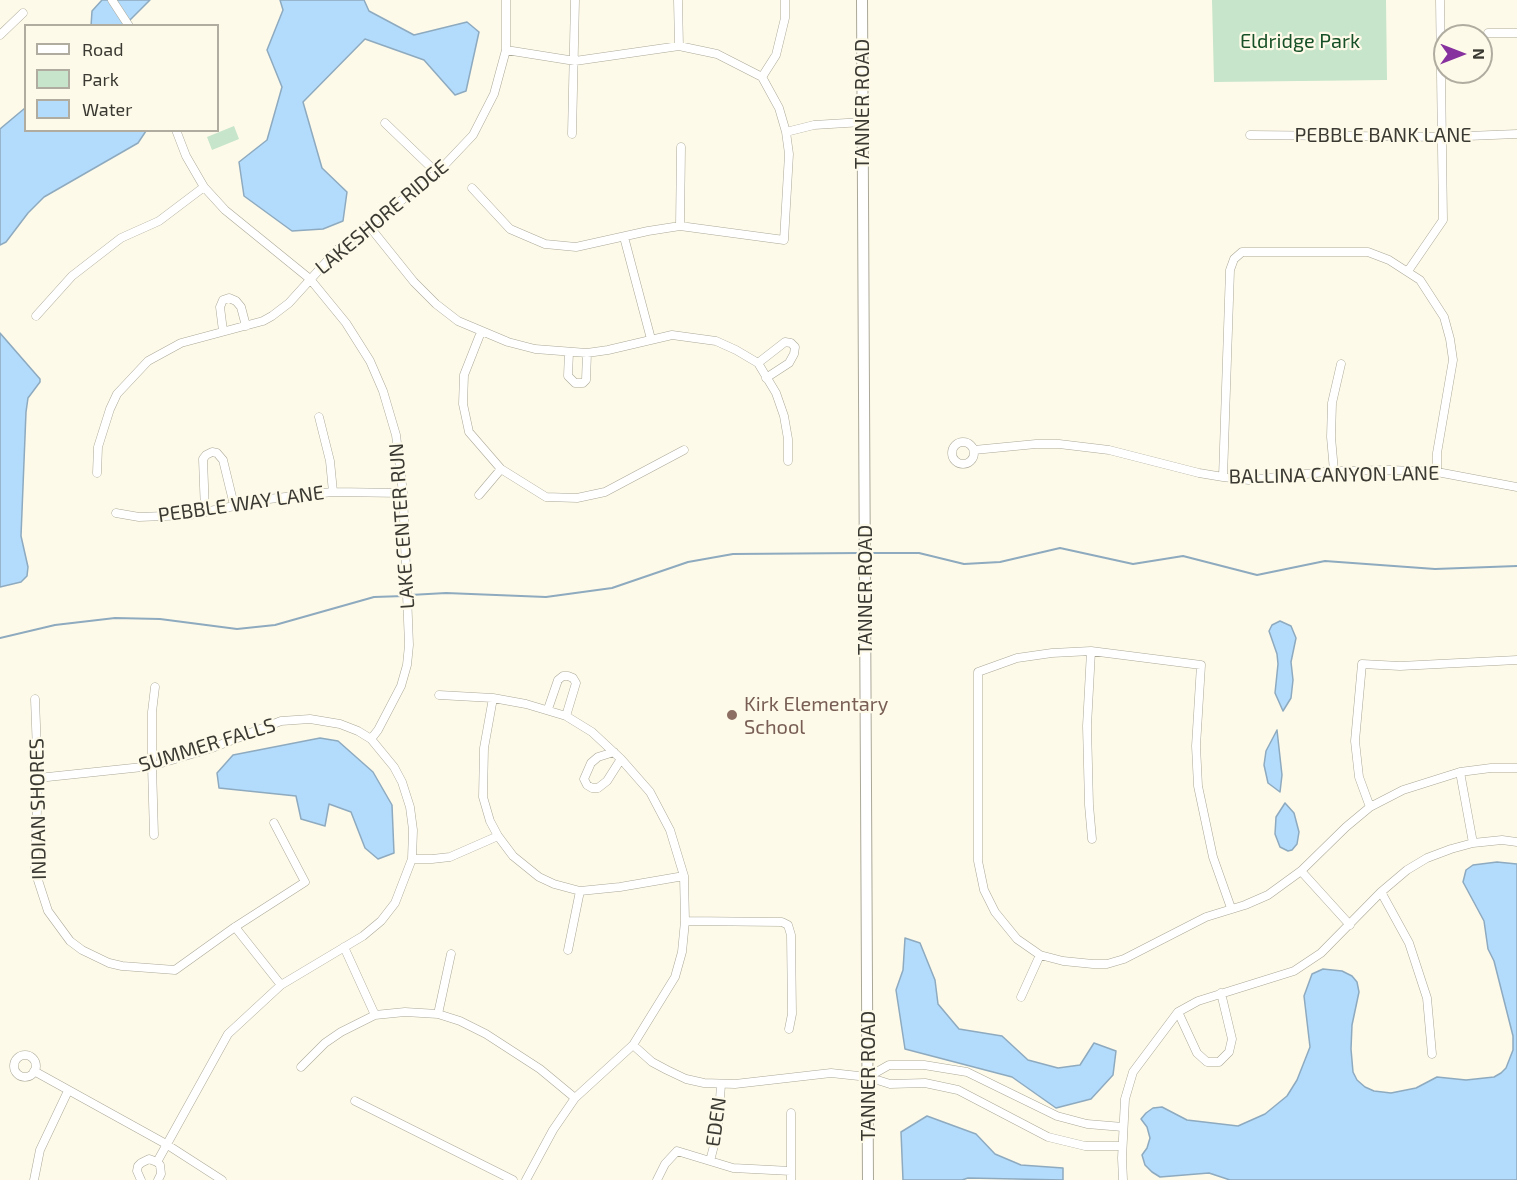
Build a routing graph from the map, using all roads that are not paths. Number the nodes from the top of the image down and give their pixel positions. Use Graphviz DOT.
graph roads {
  1 [pos="112,0"];
  2 [pos="506,0"];
  3 [pos="575,0"];
  4 [pos="678,0"];
  5 [pos="785,0"];
  6 [pos="862,0"];
  7 [pos="1440,0"];
  8 [pos="23,13"];
  9 [pos="128,24"];
  10 [pos="1493,33"];
  11 [pos="1517,33"];
  12 [pos="0,35"];
  13 [pos="679,46"];
  14 [pos="506,50"];
  15 [pos="575,61"];
  16 [pos="762,77"];
  17 [pos="862,122"];
  18 [pos="385,123"];
  19 [pos="177,132"];
  20 [pos="786,132"];
  21 [pos="572,134"];
  22 [pos="1517,134"];
  23 [pos="1250,135"];
  24 [pos="1443,137"];
  25 [pos="681,147"];
  26 [pos="437,173"];
  27 [pos="204,187"];
  28 [pos="472,188"];
  29 [pos="369,226"];
  30 [pos="680,226"];
  31 [pos="624,237"];
  32 [pos="1408,271"];
  33 [pos="310,279"];
  34 [pos="36,316"];
  35 [pos="246,326"];
  36 [pos="223,331"];
  37 [pos="481,332"];
  38 [pos="651,339"];
  39 [pos="569,352"];
  40 [pos="587,353"];
  41 [pos="758,363"];
  42 [pos="1341,364"];
  43 [pos="766,378"];
  44 [pos="319,417"];
  45 [pos="684,450"];
  46 [pos="974,450"];
  47 [pos="788,461"];
  48 [pos="501,469"];
  49 [pos="1334,471"];
  50 [pos="1437,472"];
  51 [pos="97,473"];
  52 [pos="1223,477"];
  53 [pos="1517,487"];
  54 [pos="333,492"];
  55 [pos="403,493"];
  56 [pos="479,495"];
  57 [pos="234,505"];
  58 [pos="205,512"];
  59 [pos="116,513"];
  60 [pos="1091,651"];
  61 [pos="1517,660"];
  62 [pos="155,687"];
  63 [pos="439,695"];
  64 [pos="494,698"];
  65 [pos="35,699"];
  66 [pos="548,709"];
  67 [pos="566,716"];
  68 [pos="371,740"];
  69 [pos="614,752"];
  70 [pos="621,759"];
  71 [pos="152,766"];
  72 [pos="1517,768"];
  73 [pos="1460,772"];
  74 [pos="38,778"];
  75 [pos="1370,807"];
  76 [pos="274,823"];
  77 [pos="154,835"];
  78 [pos="498,836"];
  79 [pos="1092,839"];
  80 [pos="1517,842"];
  81 [pos="1473,843"];
  82 [pos="412,859"];
  83 [pos="1301,872"];
  84 [pos="684,876"];
  85 [pos="579,891"];
  86 [pos="1381,892"];
  87 [pos="1231,908"];
  88 [pos="686,921"];
  89 [pos="1350,925"];
  90 [pos="235,927"];
  91 [pos="344,947"];
  92 [pos="568,950"];
  93 [pos="451,954"];
  94 [pos="1040,955"];
  95 [pos="281,985"];
  96 [pos="1221,993"];
  97 [pos="1021,997"];
  98 [pos="1178,1012"];
  99 [pos="438,1014"];
  100 [pos="375,1015"];
  101 [pos="789,1029"];
  102 [pos="633,1045"];
  103 [pos="1432,1054"];
  104 [pos="301,1067"];
  105 [pos="34,1071"];
  106 [pos="868,1077"];
  107 [pos="721,1084"];
  108 [pos="68,1091"];
  109 [pos="575,1098"];
  110 [pos="355,1101"];
  111 [pos="791,1113"];
  112 [pos="1123,1127"];
  113 [pos="166,1144"];
  114 [pos="1122,1146"];
  115 [pos="710,1161"];
  116 [pos="157,1162"];
  117 [pos="791,1171"];
  118 [pos="34,1180"];
  119 [pos="141,1180"];
  120 [pos="158,1180"];
  121 [pos="222,1180"];
  122 [pos="513,1180"];
  123 [pos="526,1180"];
  124 [pos="657,1180"];
  125 [pos="791,1180"];
  126 [pos="868,1180"];
  127 [pos="1123,1180"];
  1 -- 9 [label="street"];
  2 -- 14 [label="street, LAKESHORE RIDGE"];
  3 -- 15 [label="street"];
  4 -- 13 [label="street"];
  5 -- 16 [label="street"];
  6 -- 17 [label="main road, TANNER ROAD"];
  7 -- 24 [label="street"];
  8 -- 12 [label="street"];
  10 -- 11 [label="street"];
  13 -- 15 [label="street"];
  13 -- 16 [label="street"];
  14 -- 15 [label="street"];
  14 -- 26 [label="street, LAKESHORE RIDGE"];
  15 -- 21 [label="street"];
  16 -- 20 [label="street"];
  17 -- 20 [label="street"];
  17 -- 106 [label="main road, TANNER ROAD"];
  18 -- 26 [label="street"];
  19 -- 27 [label="street, LAKE CENTER RUN"];
  20 -- 30 [label="street"];
  22 -- 24 [label="street, PEBBLE BANK LANE"];
  23 -- 24 [label="street, PEBBLE BANK LANE"];
  24 -- 32 [label="street"];
  25 -- 30 [label="street"];
  26 -- 29 [label="street, LAKESHORE RIDGE"];
  27 -- 33 [label="street, LAKE CENTER RUN"];
  27 -- 34 [label="street"];
  28 -- 31 [label="street"];
  29 -- 33 [label="street, LAKESHORE RIDGE"];
  29 -- 37 [label="street"];
  30 -- 31 [label="street"];
  31 -- 38 [label="street"];
  32 -- 50 [label="street"];
  32 -- 52 [label="street"];
  33 -- 35 [label="street, LAKESHORE RIDGE"];
  33 -- 55 [label="street, LAKE CENTER RUN"];
  35 -- 36 [label="street, LAKESHORE RIDGE"];
  35 -- 36 [label="street"];
  36 -- 51 [label="street, LAKESHORE RIDGE"];
  37 -- 39 [label="street"];
  37 -- 48 [label="street"];
  38 -- 40 [label="street"];
  38 -- 41 [label="street"];
  39 -- 40 [label="street"];
  39 -- 40 [label="street"];
  41 -- 43 [label="street"];
  41 -- 43 [label="street"];
  42 -- 49 [label="street"];
  43 -- 47 [label="street"];
  44 -- 54 [label="street"];
  45 -- 48 [label="street"];
  46 -- 52 [label="street, BALLINA CANYON LANE"];
  48 -- 56 [label="street"];
  49 -- 50 [label="street, BALLINA CANYON LANE"];
  49 -- 52 [label="street, BALLINA CANYON LANE"];
  50 -- 53 [label="street, BALLINA CANYON LANE"];
  54 -- 55 [label="street, PEBBLE WAY LANE"];
  54 -- 57 [label="street, PEBBLE WAY LANE"];
  55 -- 68 [label="street, LAKE CENTER RUN"];
  57 -- 58 [label="street, PEBBLE WAY LANE"];
  57 -- 58 [label="street"];
  58 -- 59 [label="street, PEBBLE WAY LANE"];
  60 -- 79 [label="street"];
  60 -- 87 [label="street"];
  60 -- 94 [label="street"];
  61 -- 75 [label="street"];
  62 -- 71 [label="street"];
  63 -- 64 [label="street"];
  64 -- 66 [label="street"];
  64 -- 78 [label="street"];
  65 -- 74 [label="street, INDIAN SHORES"];
  66 -- 67 [label="street"];
  66 -- 67 [label="street"];
  67 -- 69 [label="street"];
  68 -- 71 [label="street, SUMMER FALLS"];
  68 -- 82 [label="street"];
  69 -- 70 [label="street"];
  69 -- 70 [label="street"];
  70 -- 84 [label="street"];
  71 -- 74 [label="street, SUMMER FALLS"];
  71 -- 77 [label="street"];
  72 -- 73 [label="street"];
  73 -- 75 [label="street"];
  73 -- 81 [label="street"];
  74 -- 90 [label="street, INDIAN SHORES"];
  75 -- 83 [label="street"];
  76 -- 90 [label="street, INDIAN SHORES"];
  78 -- 82 [label="street"];
  78 -- 85 [label="street"];
  80 -- 81 [label="street"];
  81 -- 86 [label="street"];
  82 -- 91 [label="street"];
  83 -- 87 [label="street"];
  83 -- 89 [label="street"];
  84 -- 85 [label="street"];
  84 -- 88 [label="street"];
  85 -- 92 [label="street"];
  86 -- 89 [label="street"];
  86 -- 103 [label="street"];
  87 -- 94 [label="street"];
  88 -- 101 [label="street"];
  88 -- 102 [label="street"];
  89 -- 96 [label="street"];
  90 -- 95 [label="street"];
  91 -- 95 [label="street"];
  91 -- 100 [label="street"];
  93 -- 99 [label="street"];
  94 -- 97 [label="street"];
  95 -- 113 [label="street"];
  96 -- 98 [label="street"];
  96 -- 98 [label="street"];
  98 -- 112 [label="street"];
  99 -- 100 [label="street"];
  99 -- 109 [label="street"];
  100 -- 104 [label="street"];
  102 -- 107 [label="street"];
  102 -- 109 [label="street"];
  105 -- 108 [label="street"];
  106 -- 107 [label="street"];
  106 -- 112 [label="street"];
  106 -- 114 [label="street"];
  106 -- 126 [label="main road, TANNER ROAD"];
  107 -- 115 [label="street, EDEN"];
  108 -- 113 [label="street"];
  108 -- 118 [label="street"];
  109 -- 123 [label="street"];
  110 -- 122 [label="street"];
  111 -- 117 [label="street"];
  112 -- 114 [label="street"];
  113 -- 116 [label="street"];
  113 -- 121 [label="street"];
  114 -- 127 [label="street"];
  115 -- 117 [label="street"];
  115 -- 124 [label="street"];
  116 -- 119 [label="street"];
  116 -- 120 [label="street"];
  117 -- 125 [label="street"];
}
